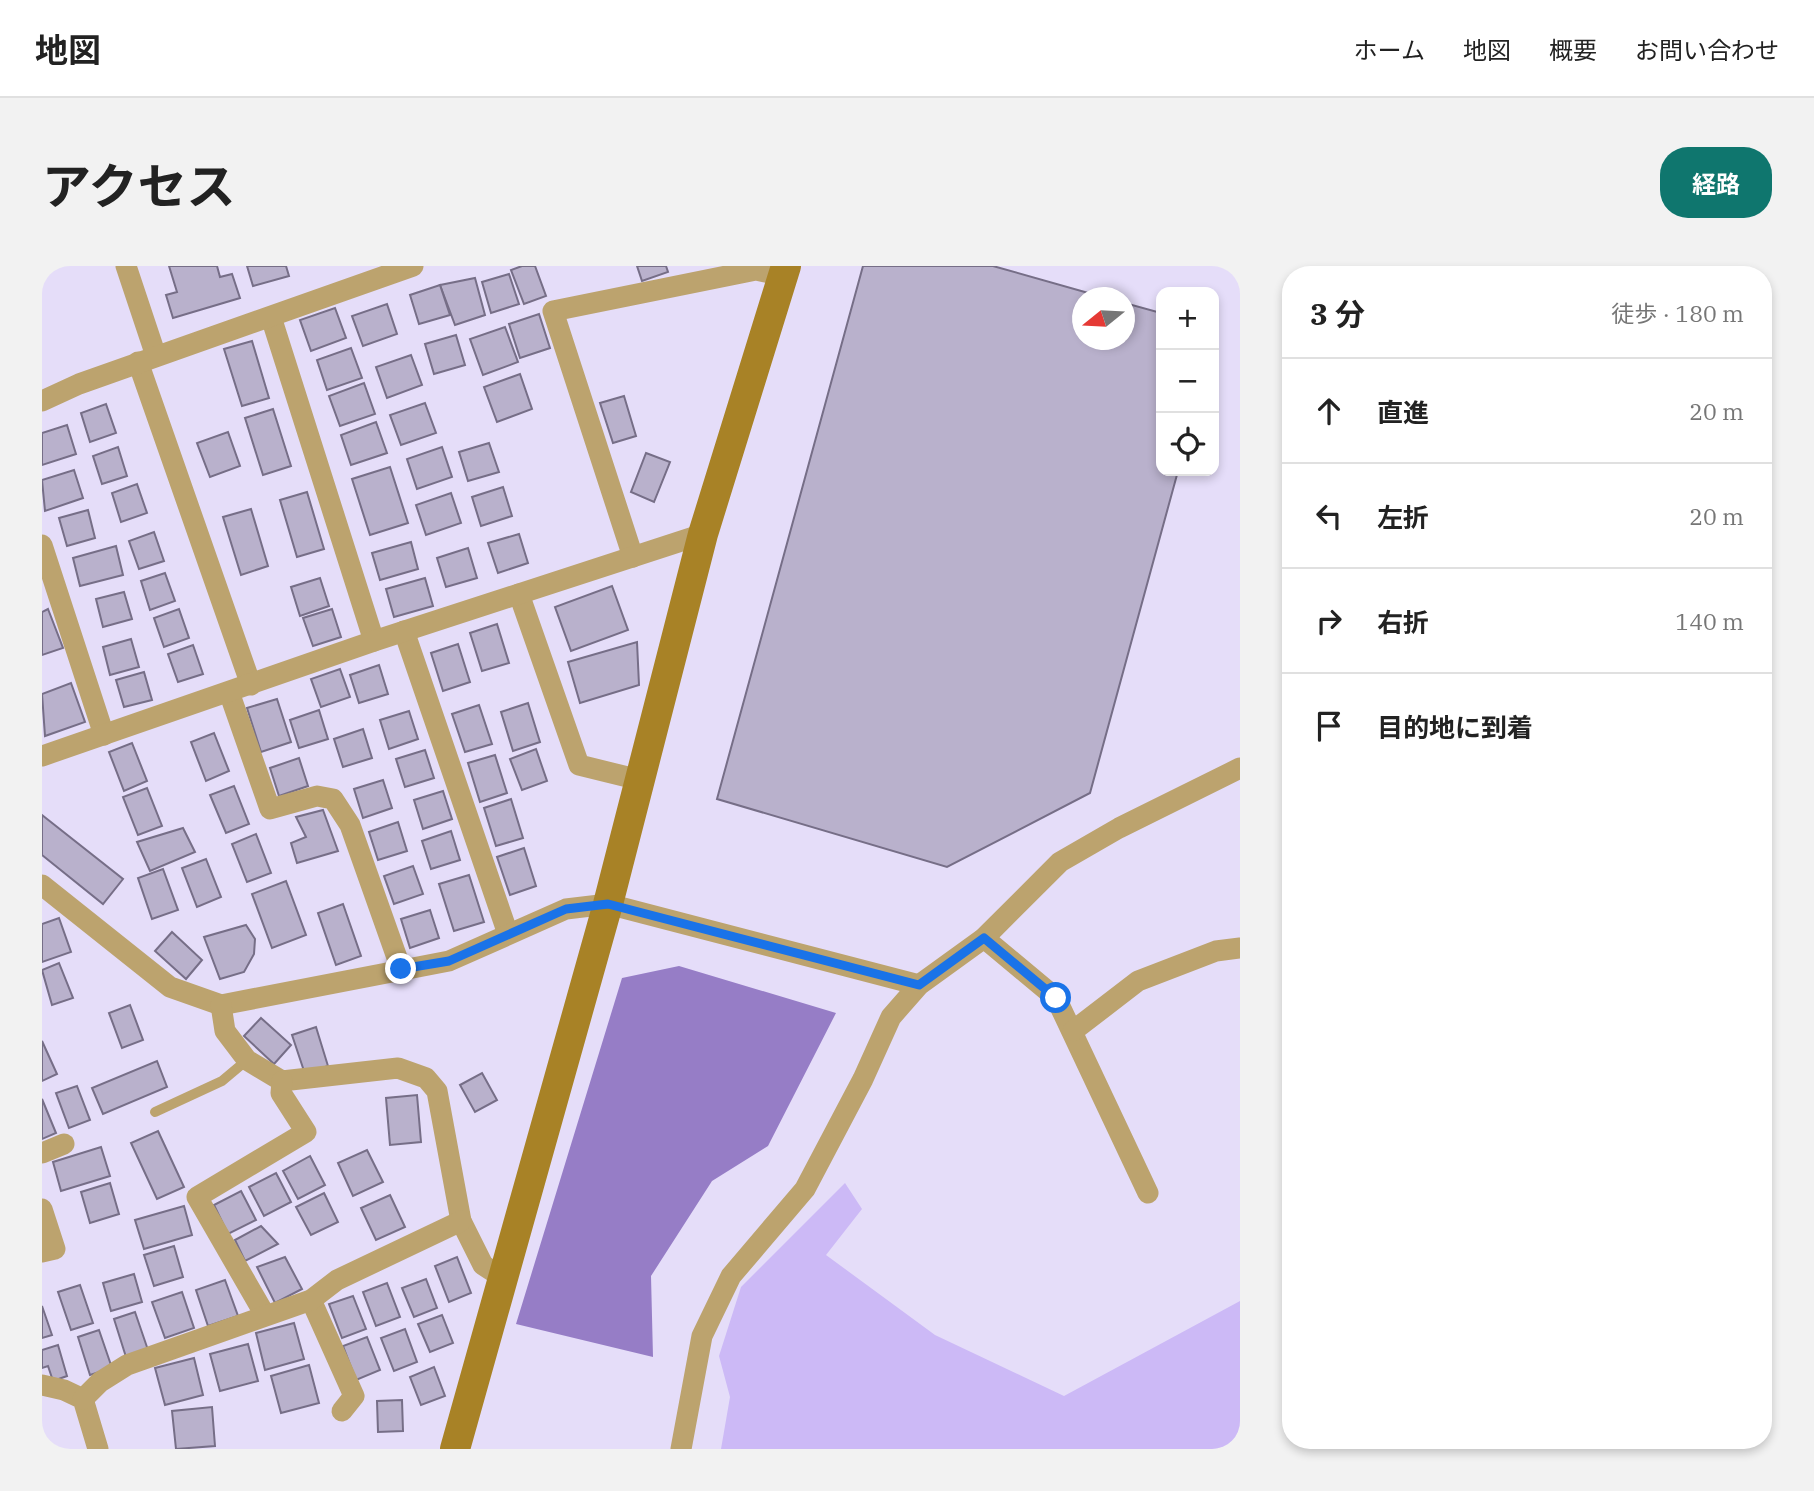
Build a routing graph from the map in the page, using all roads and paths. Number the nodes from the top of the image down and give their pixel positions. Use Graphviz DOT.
graph roads {
  1 [pos="125,266"];
  2 [pos="413,266"];
  3 [pos="785,271"];
  4 [pos="271,317"];
  5 [pos="147,359"];
  6 [pos="42,401"];
  7 [pos="702,534"];
  8 [pos="42,545"];
  9 [pos="633,557"];
  10 [pos="519,594"];
  11 [pos="404,631"];
  12 [pos="374,641"];
  13 [pos="251,685"];
  14 [pos="229,692"];
  15 [pos="104,735"];
  16 [pos="42,756"];
  17 [pos="1240,768"];
  18 [pos="640,780"];
  19 [pos="42,885"];
  20 [pos="608,904"];
  21 [pos="509,934"];
  22 [pos="984,938"];
  23 [pos="1240,947"];
  24 [pos="401,969"];
  25 [pos="919,985"];
  26 [pos="221,1005"];
  27 [pos="1073,1031"];
  28 [pos="247,1060"];
  29 [pos="282,1081"];
  30 [pos="155,1111"];
  31 [pos="64,1144"];
  32 [pos="42,1153"];
  33 [pos="1148,1194"];
  34 [pos="42,1209"];
  35 [pos="461,1222"];
  36 [pos="42,1252"];
  37 [pos="503,1279"];
  38 [pos="311,1300"];
  39 [pos="265,1315"];
  40 [pos="42,1385"];
  41 [pos="83,1399"];
  42 [pos="342,1411"];
  43 [pos="99,1449"];
  44 [pos="455,1449"];
  45 [pos="681,1449"];
  1 -- 5 [label="street"];
  2 -- 4 [label="street"];
  3 -- 7 [label="street"];
  3 -- 9 [label="street"];
  4 -- 5 [label="street"];
  4 -- 12 [label="street"];
  5 -- 6 [label="street"];
  5 -- 13 [label="street"];
  7 -- 9 [label="street"];
  7 -- 18 [label="street"];
  8 -- 15 [label="street"];
  9 -- 10 [label="street"];
  10 -- 11 [label="street"];
  10 -- 18 [label="street"];
  11 -- 12 [label="street"];
  11 -- 21 [label="street"];
  12 -- 13 [label="street"];
  13 -- 14 [label="street"];
  14 -- 15 [label="street"];
  14 -- 24 [label="street"];
  15 -- 16 [label="street"];
  17 -- 22 [label="street"];
  18 -- 20 [label="street"];
  19 -- 26 [label="street"];
  20 -- 21 [label="street"];
  20 -- 25 [label="street"];
  20 -- 37 [label="street"];
  21 -- 24 [label="street"];
  22 -- 25 [label="street"];
  22 -- 27 [label="street"];
  23 -- 27 [label="street"];
  24 -- 26 [label="street"];
  25 -- 45 [label="street"];
  26 -- 28 [label="street"];
  27 -- 33 [label="street"];
  28 -- 29 [label="street"];
  28 -- 30 [label="lane"];
  29 -- 35 [label="street"];
  29 -- 39 [label="street"];
  31 -- 32 [label="street"];
  34 -- 36 [label="street"];
  35 -- 37 [label="street"];
  35 -- 38 [label="street"];
  37 -- 44 [label="street"];
  38 -- 39 [label="street"];
  38 -- 42 [label="street"];
  39 -- 41 [label="street"];
  40 -- 41 [label="street"];
  41 -- 43 [label="street"];
}
